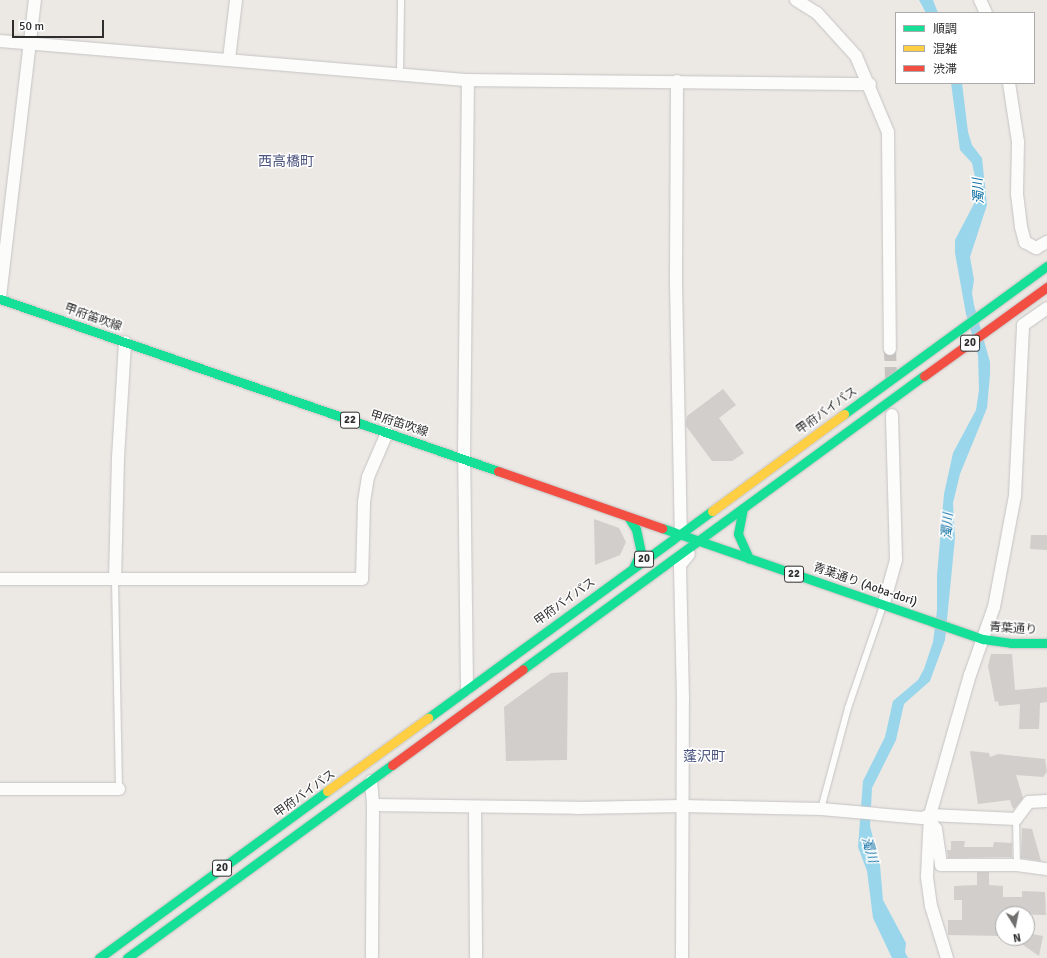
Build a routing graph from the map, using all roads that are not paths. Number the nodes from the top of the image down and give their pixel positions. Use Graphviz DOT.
graph roads {
  1 [pos="35,0"];
  2 [pos="236,0"];
  3 [pos="400,0"];
  4 [pos="796,0"];
  5 [pos="980,0"];
  6 [pos="986,12"];
  7 [pos="0,41"];
  8 [pos="31,43"];
  9 [pos="229,59"];
  10 [pos="400,76"];
  11 [pos="468,80"];
  12 [pos="677,81"];
  13 [pos="870,84"];
  14 [pos="1009,84"];
  15 [pos="1047,242"];
  16 [pos="1047,266"];
  17 [pos="1047,287"];
  18 [pos="0,298"];
  19 [pos="1047,308"];
  20 [pos="125,342"];
  21 [pos="890,349"];
  22 [pos="892,414"];
  23 [pos="387,433"];
  24 [pos="464,458"];
  25 [pos="743,508"];
  26 [pos="629,518"];
  27 [pos="681,534"];
  28 [pos="699,541"];
  29 [pos="749,559"];
  30 [pos="634,566"];
  31 [pos="0,579"];
  32 [pos="115,580"];
  33 [pos="886,605"];
  34 [pos="980,638"];
  35 [pos="1047,643"];
  36 [pos="467,689"];
  37 [pos="368,783"];
  38 [pos="0,789"];
  39 [pos="119,789"];
  40 [pos="1047,801"];
  41 [pos="373,805"];
  42 [pos="682,806"];
  43 [pos="475,807"];
  44 [pos="825,810"];
  45 [pos="927,818"];
  46 [pos="1016,819"];
  47 [pos="1017,865"];
  48 [pos="1047,869"];
  49 [pos="99,958"];
  50 [pos="127,958"];
  51 [pos="372,958"];
  52 [pos="476,958"];
  53 [pos="682,958"];
  54 [pos="948,958"];
  1 -- 8 [label="street"];
  2 -- 9 [label="street"];
  3 -- 10 [label="lane"];
  4 -- 13 [label="street"];
  5 -- 6 [label="street"];
  7 -- 8 [label="street"];
  8 -- 9 [label="street"];
  8 -- 18 [label="street"];
  9 -- 10 [label="street"];
  10 -- 11 [label="street"];
  11 -- 12 [label="street"];
  11 -- 24 [label="street"];
  12 -- 13 [label="street"];
  12 -- 27 [label="street"];
  13 -- 21 [label="street"];
  14 -- 15 [label="street"];
  16 -- 27 [label="main road, 甲府バイパス / 20"];
  17 -- 25 [label="main road, 20"];
  18 -- 20 [label="main road, 甲府笛吹線 / 22"];
  19 -- 34 [label="street"];
  20 -- 23 [label="main road, 甲府笛吹線 / 22"];
  20 -- 32 [label="street"];
  22 -- 33 [label="street"];
  23 -- 24 [label="main road, 甲府笛吹線 / 22"];
  23 -- 32 [label="street"];
  24 -- 26 [label="main road, 甲府笛吹線 / 22"];
  24 -- 36 [label="street"];
  25 -- 28 [label="main road, 20"];
  25 -- 29 [label="main road"];
  26 -- 27 [label="main road, 甲府笛吹線 / 22"];
  26 -- 30 [label="main road"];
  27 -- 28 [label="main road, 甲府笛吹線 / 22"];
  27 -- 30 [label="main road, 甲府バイパス / 20"];
  28 -- 29 [label="main road, 青葉通り (Aoba-dori) / 22"];
  28 -- 37 [label="main road, 20"];
  28 -- 42 [label="street"];
  29 -- 33 [label="main road, 青葉通り (Aoba-dori) / 22"];
  30 -- 36 [label="main road, 甲府バイパス / 20"];
  31 -- 32 [label="street"];
  32 -- 39 [label="lane"];
  33 -- 34 [label="main road, 青葉通り (Aoba-dori) / 22"];
  33 -- 44 [label="lane"];
  34 -- 35 [label="main road, 青葉通り / 22"];
  34 -- 45 [label="street"];
  36 -- 49 [label="main road, 甲府バイパス / 20"];
  37 -- 41 [label="street"];
  37 -- 50 [label="main road, 20"];
  38 -- 39 [label="street"];
  40 -- 46 [label="street"];
  41 -- 43 [label="street"];
  41 -- 51 [label="street"];
  42 -- 43 [label="street"];
  42 -- 44 [label="street"];
  42 -- 53 [label="street"];
  43 -- 52 [label="street"];
  44 -- 45 [label="street"];
  45 -- 46 [label="street"];
  45 -- 47 [label="street"];
  45 -- 54 [label="street"];
  46 -- 47 [label="lane"];
  47 -- 48 [label="street"];
}
